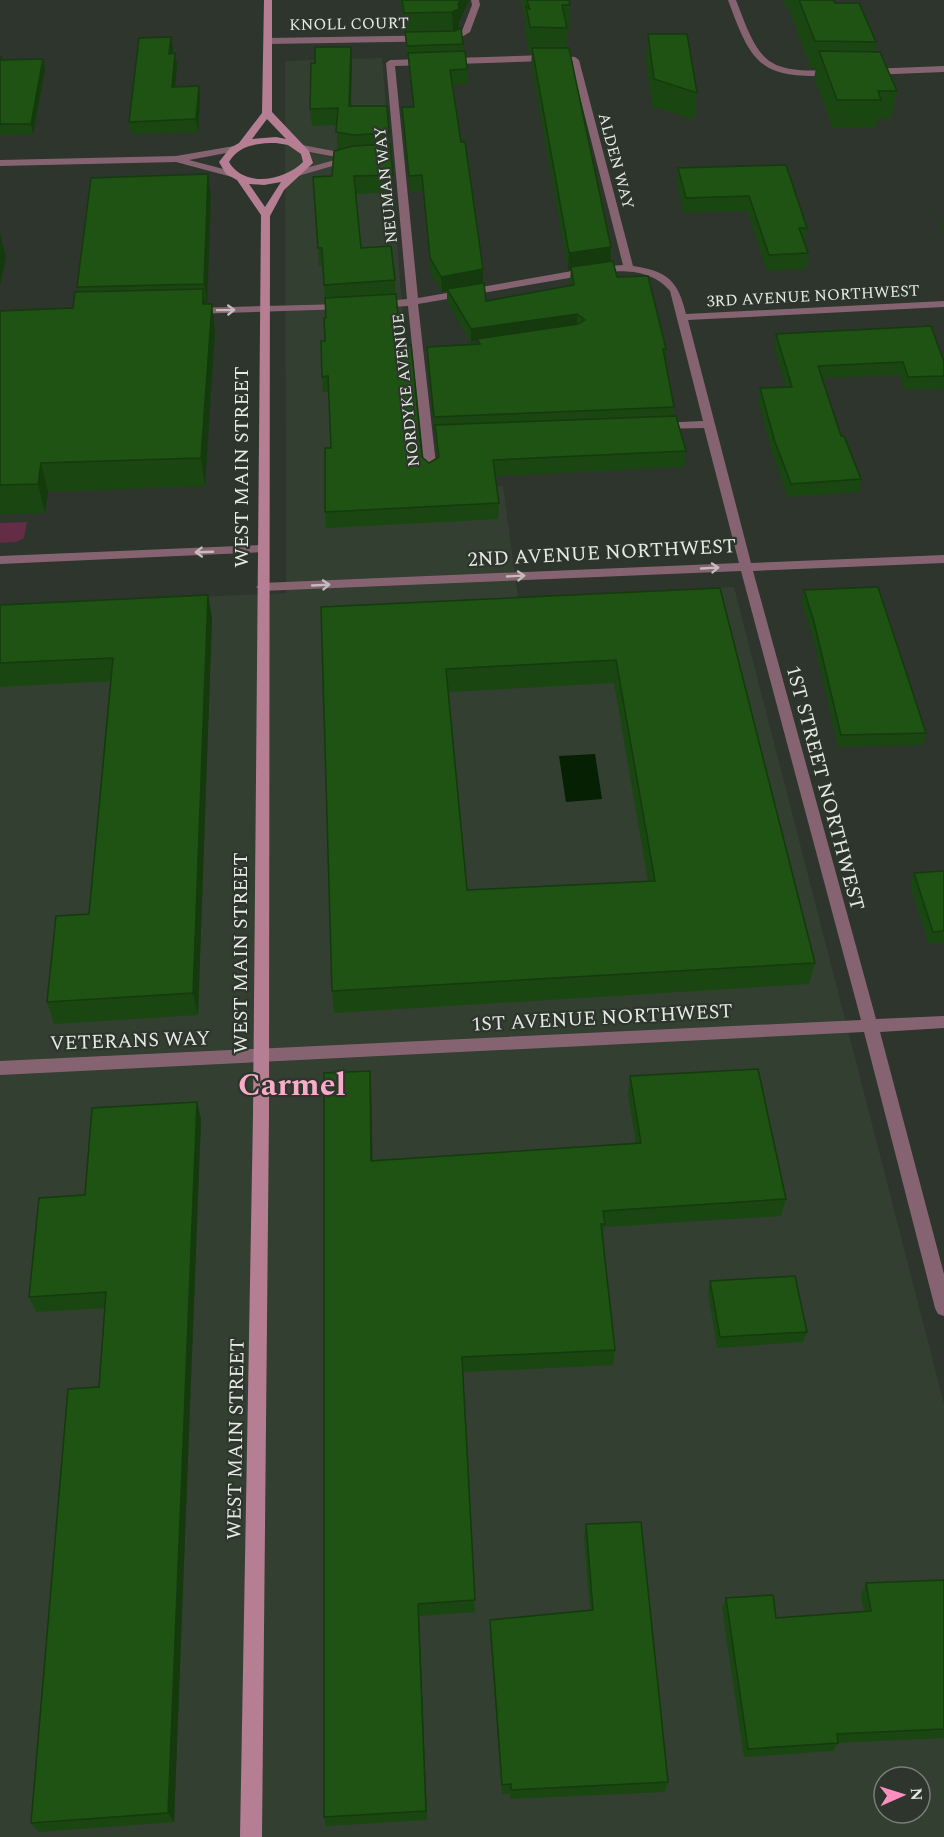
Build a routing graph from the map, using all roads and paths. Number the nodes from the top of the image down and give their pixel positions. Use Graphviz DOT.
graph roads {
  1 [pos="268,0"];
  2 [pos="475,0"];
  3 [pos="732,0"];
  4 [pos="268,41"];
  5 [pos="575,60"];
  6 [pos="944,69"];
  7 [pos="845,72"];
  8 [pos="856,72"];
  9 [pos="267,113"];
  10 [pos="238,146"];
  11 [pos="300,147"];
  12 [pos="176,159"];
  13 [pos="0,163"];
  14 [pos="295,175"];
  15 [pos="236,176"];
  16 [pos="265,214"];
  17 [pos="629,269"];
  18 [pos="414,303"];
  19 [pos="944,304"];
  20 [pos="265,310"];
  21 [pos="184,311"];
  22 [pos="683,316"];
  23 [pos="709,424"];
  24 [pos="650,427"];
  25 [pos="431,473"];
  26 [pos="262,549"];
  27 [pos="944,559"];
  28 [pos="0,560"];
  29 [pos="746,566"];
  30 [pos="262,587"];
  31 [pos="944,1022"];
  32 [pos="870,1025"];
  33 [pos="261,1056"];
  34 [pos="0,1068"];
  35 [pos="944,1308"];
  36 [pos="251,1837"];
  1 -- 4 [label="main road"];
  2 -- 4 [label="street, KNOLL COURT"];
  3 -- 7 [label="street"];
  4 -- 9 [label="main road"];
  5 -- 17 [label="street, ALDEN WAY"];
  5 -- 18 [label="street, NEUMAN WAY"];
  6 -- 8 [label="street"];
  9 -- 10 [label="main road"];
  9 -- 11 [label="main road"];
  10 -- 11 [label="main road"];
  10 -- 12 [label="street"];
  10 -- 15 [label="main road"];
  11 -- 14 [label="main road"];
  11 -- 14 [label="street"];
  12 -- 13 [label="street"];
  12 -- 15 [label="street"];
  14 -- 15 [label="main road"];
  14 -- 16 [label="main road"];
  15 -- 16 [label="main road"];
  16 -- 20 [label="main road, WEST MAIN STREET"];
  17 -- 18 [label="street"];
  17 -- 22 [label="street, 1ST STREET NORTHWEST"];
  18 -- 20 [label="street"];
  18 -- 25 [label="street, NORDYKE AVENUE"];
  19 -- 22 [label="street, 3RD AVENUE NORTHWEST"];
  21 -- 20 [label="street, one-way"];
  20 -- 26 [label="main road, WEST MAIN STREET"];
  22 -- 23 [label="street, 1ST STREET NORTHWEST"];
  23 -- 24 [label="street"];
  23 -- 29 [label="street, 1ST STREET NORTHWEST"];
  26 -- 28 [label="street, one-way"];
  26 -- 30 [label="main road, WEST MAIN STREET"];
  27 -- 29 [label="street, 2ND AVENUE NORTHWEST"];
  30 -- 29 [label="street, 2ND AVENUE NORTHWEST, one-way"];
  29 -- 32 [label="street, 1ST STREET NORTHWEST"];
  30 -- 33 [label="main road, WEST MAIN STREET"];
  31 -- 32 [label="street, 1ST AVENUE NORTHWEST"];
  32 -- 33 [label="street, 1ST AVENUE NORTHWEST"];
  32 -- 35 [label="street, 1ST STREET NORTHWEST"];
  33 -- 34 [label="street, VETERANS WAY"];
  33 -- 36 [label="main road, WEST MAIN STREET"];
}
